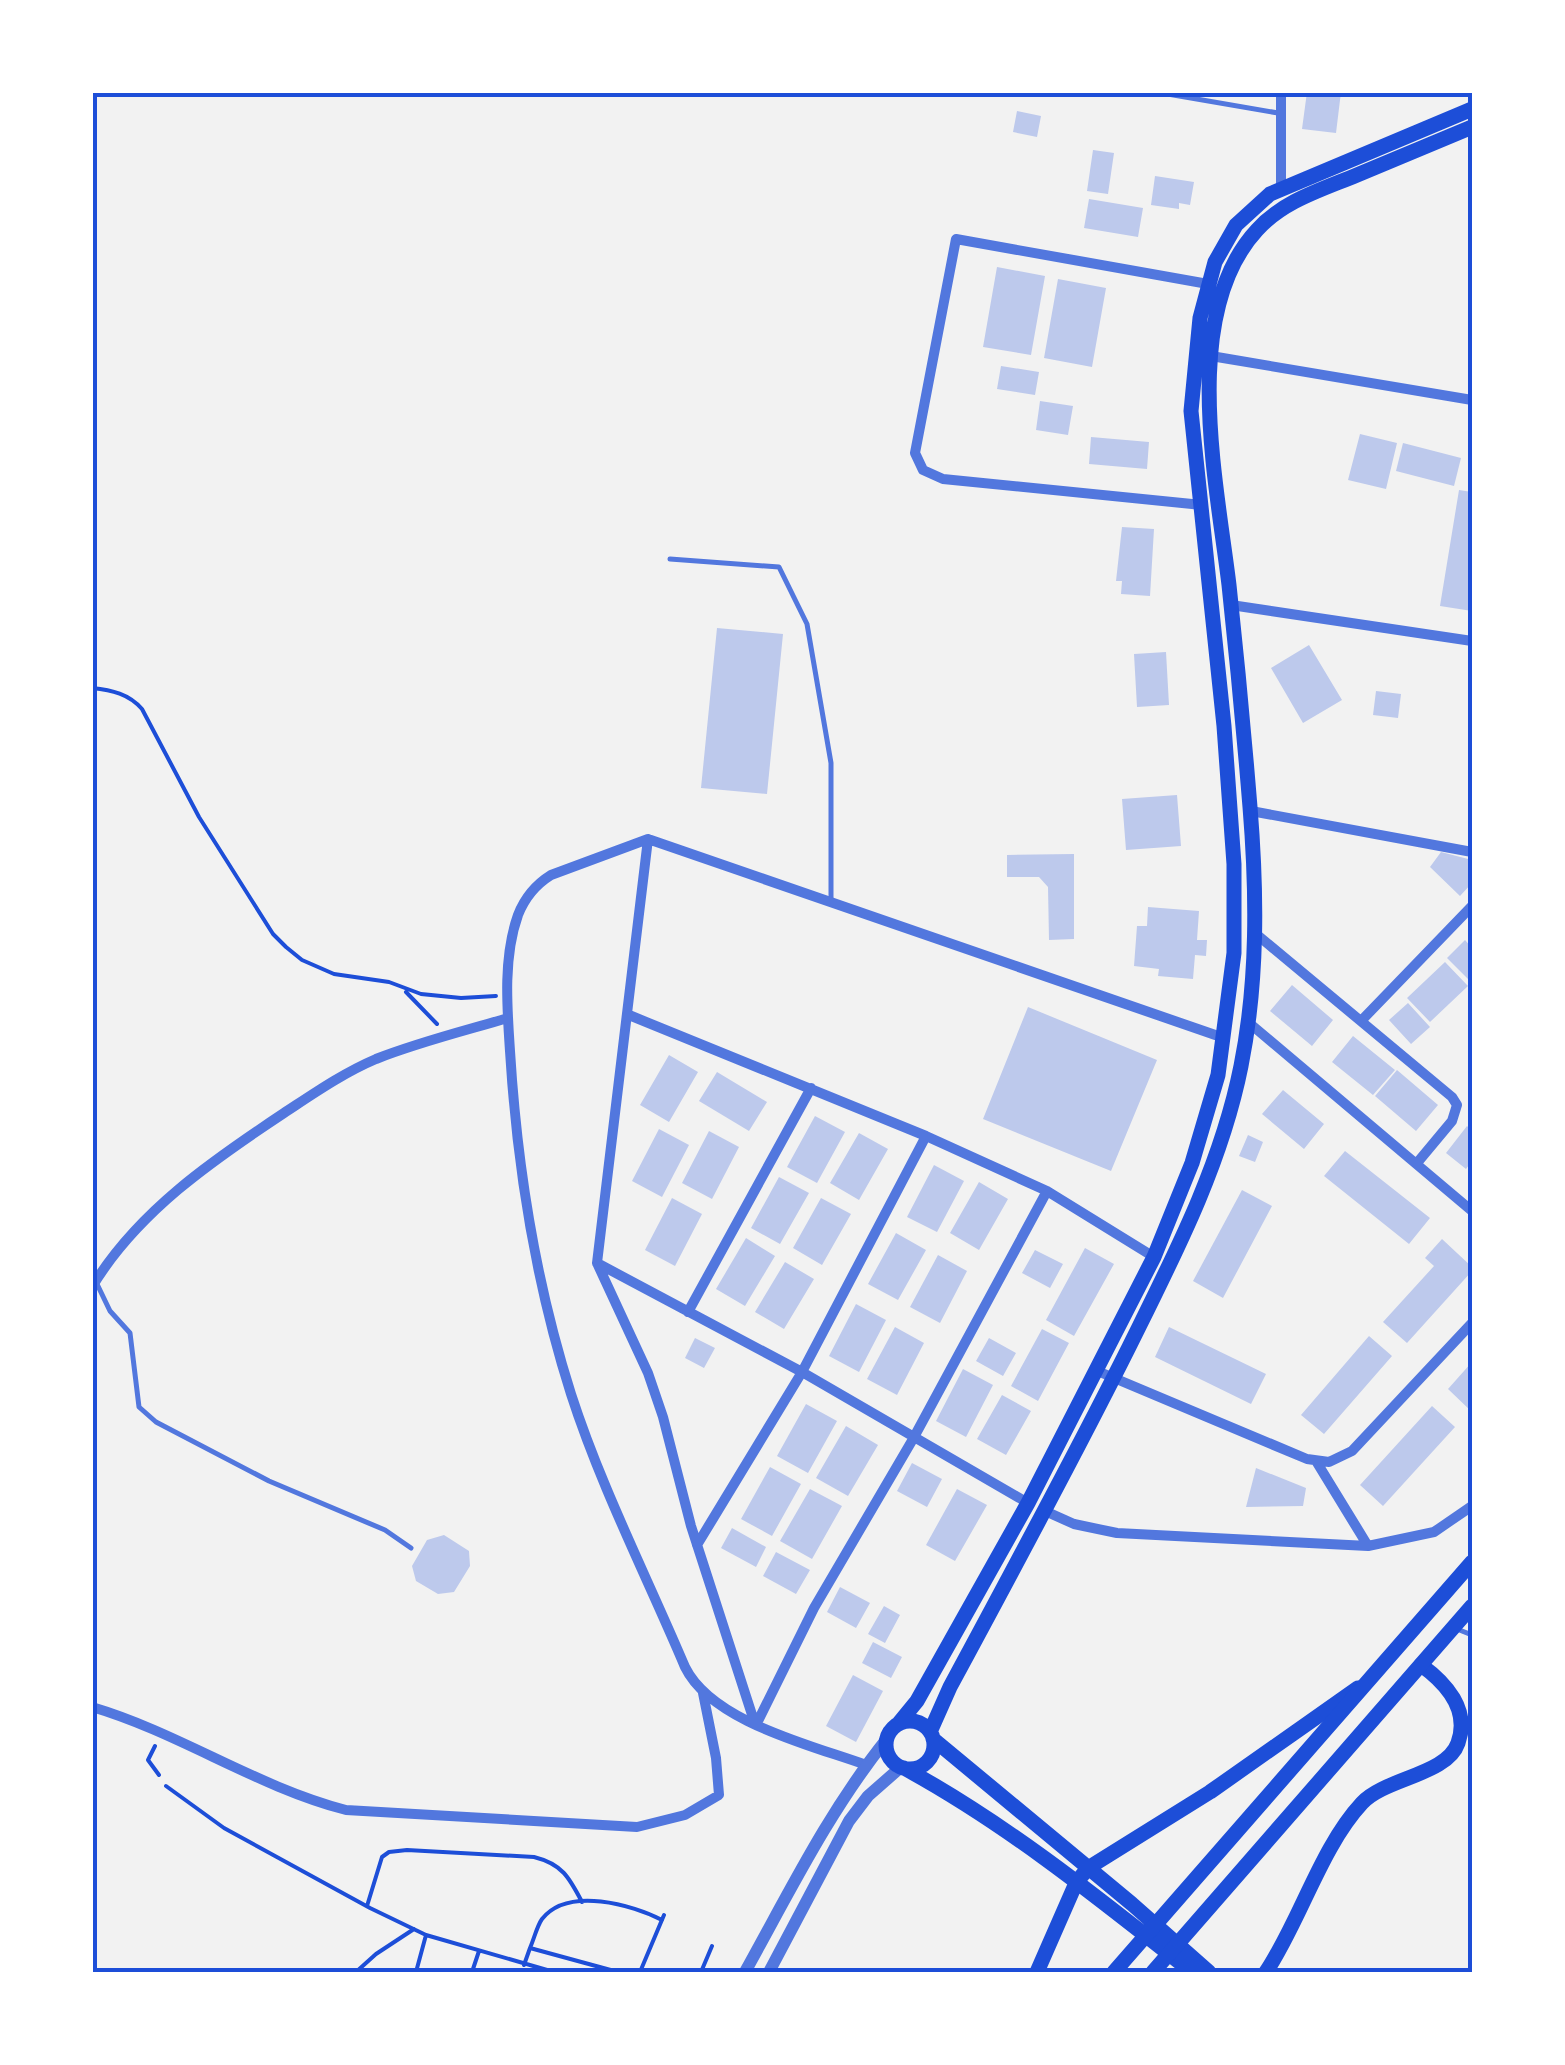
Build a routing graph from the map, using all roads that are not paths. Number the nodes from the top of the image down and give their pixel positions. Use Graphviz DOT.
graph roads {
  1 [pos="1156,92"];
  2 [pos="1281,92"];
  3 [pos="1472,109"];
  4 [pos="1281,113"];
  5 [pos="1472,126"];
  6 [pos="1281,188"];
  7 [pos="1208,284"];
  8 [pos="1211,356"];
  9 [pos="1472,400"];
  10 [pos="1202,505"];
  11 [pos="670,559"];
  12 [pos="1231,605"];
  13 [pos="1472,641"];
  14 [pos="1250,811"];
  15 [pos="648,839"];
  16 [pos="1472,852"];
  17 [pos="830,902"];
  18 [pos="1472,906"];
  19 [pos="1255,933"];
  20 [pos="629,1015"];
  21 [pos="508,1018"];
  22 [pos="1361,1021"];
  23 [pos="1248,1022"];
  24 [pos="1225,1039"];
  25 [pos="811,1088"];
  26 [pos="926,1136"];
  27 [pos="1417,1163"];
  28 [pos="1047,1191"];
  29 [pos="1472,1211"];
  30 [pos="1154,1257"];
  31 [pos="598,1263"];
  32 [pos="94,1284"];
  33 [pos="688,1312"];
  34 [pos="1472,1323"];
  35 [pos="1095,1370"];
  36 [pos="802,1372"];
  37 [pos="1113,1378"];
  38 [pos="913,1439"];
  39 [pos="1316,1461"];
  40 [pos="1028,1503"];
  41 [pos="1472,1506"];
  42 [pos="1045,1512"];
  43 [pos="697,1546"];
  44 [pos="1368,1546"];
  45 [pos="411,1548"];
  46 [pos="1472,1562"];
  47 [pos="1472,1606"];
  48 [pos="1454,1628"];
  49 [pos="1472,1635"];
  50 [pos="1421,1665"];
  51 [pos="1365,1683"];
  52 [pos="702,1692"];
  53 [pos="92,1707"];
  54 [pos="900,1723"];
  55 [pos="756,1724"];
  56 [pos="932,1735"];
  57 [pos="886,1740"];
  58 [pos="866,1765"];
  59 [pos="902,1768"];
  60 [pos="1088,1868"];
  61 [pos="1076,1884"];
  62 [pos="745,1972"];
  63 [pos="769,1972"];
  64 [pos="1037,1972"];
  65 [pos="1114,1972"];
  66 [pos="1153,1972"];
  67 [pos="1192,1972"];
  68 [pos="1209,1972"];
  69 [pos="1266,1972"];
  1 -- 4 [label="lane"];
  2 -- 4 [label="street"];
  3 -- 6 [label="main road"];
  4 -- 6 [label="street"];
  5 -- 8 [label="main road"];
  6 -- 7 [label="main road"];
  7 -- 10 [label="main road"];
  7 -- 10 [label="street"];
  8 -- 9 [label="street"];
  8 -- 12 [label="main road"];
  10 -- 24 [label="main road"];
  11 -- 17 [label="lane"];
  12 -- 13 [label="street"];
  12 -- 14 [label="main road"];
  14 -- 16 [label="street"];
  14 -- 19 [label="main road"];
  15 -- 17 [label="street"];
  15 -- 20 [label="street"];
  15 -- 21 [label="street"];
  17 -- 24 [label="street"];
  18 -- 22 [label="street"];
  19 -- 22 [label="street"];
  19 -- 23 [label="main road"];
  20 -- 25 [label="street"];
  20 -- 31 [label="street"];
  21 -- 32 [label="street"];
  21 -- 52 [label="street"];
  22 -- 27 [label="street"];
  23 -- 27 [label="street"];
  23 -- 37 [label="main road"];
  24 -- 30 [label="main road"];
  25 -- 26 [label="street"];
  25 -- 33 [label="street"];
  26 -- 28 [label="street"];
  26 -- 36 [label="street"];
  27 -- 29 [label="street"];
  28 -- 30 [label="street"];
  28 -- 38 [label="street"];
  30 -- 35 [label="main road"];
  31 -- 33 [label="street"];
  31 -- 43 [label="street"];
  32 -- 45 [label="lane"];
  33 -- 36 [label="street"];
  34 -- 39 [label="street"];
  35 -- 37 [label="street"];
  35 -- 40 [label="main road"];
  36 -- 38 [label="street"];
  36 -- 43 [label="street"];
  37 -- 39 [label="street"];
  37 -- 42 [label="main road"];
  38 -- 40 [label="street"];
  38 -- 55 [label="street"];
  39 -- 44 [label="street"];
  40 -- 42 [label="main road"];
  40 -- 54 [label="main road"];
  41 -- 44 [label="street"];
  42 -- 44 [label="street"];
  42 -- 56 [label="main road"];
  43 -- 55 [label="street"];
  46 -- 51 [label="main road"];
  47 -- 48 [label="main road"];
  48 -- 49 [label="lane"];
  48 -- 50 [label="main road"];
  50 -- 66 [label="main road"];
  50 -- 69 [label="main road"];
  51 -- 60 [label="main road"];
  51 -- 65 [label="main road"];
  52 -- 53 [label="street"];
  52 -- 55 [label="street"];
  54 -- 56 [label="main road"];
  54 -- 57 [label="main road"];
  55 -- 58 [label="street"];
  56 -- 59 [label="main road"];
  56 -- 60 [label="main road"];
  57 -- 58 [label="street"];
  57 -- 59 [label="main road"];
  58 -- 62 [label="street"];
  59 -- 61 [label="main road"];
  59 -- 63 [label="street"];
  60 -- 61 [label="main road"];
  60 -- 68 [label="main road"];
  61 -- 64 [label="main road"];
  61 -- 67 [label="main road"];
}
